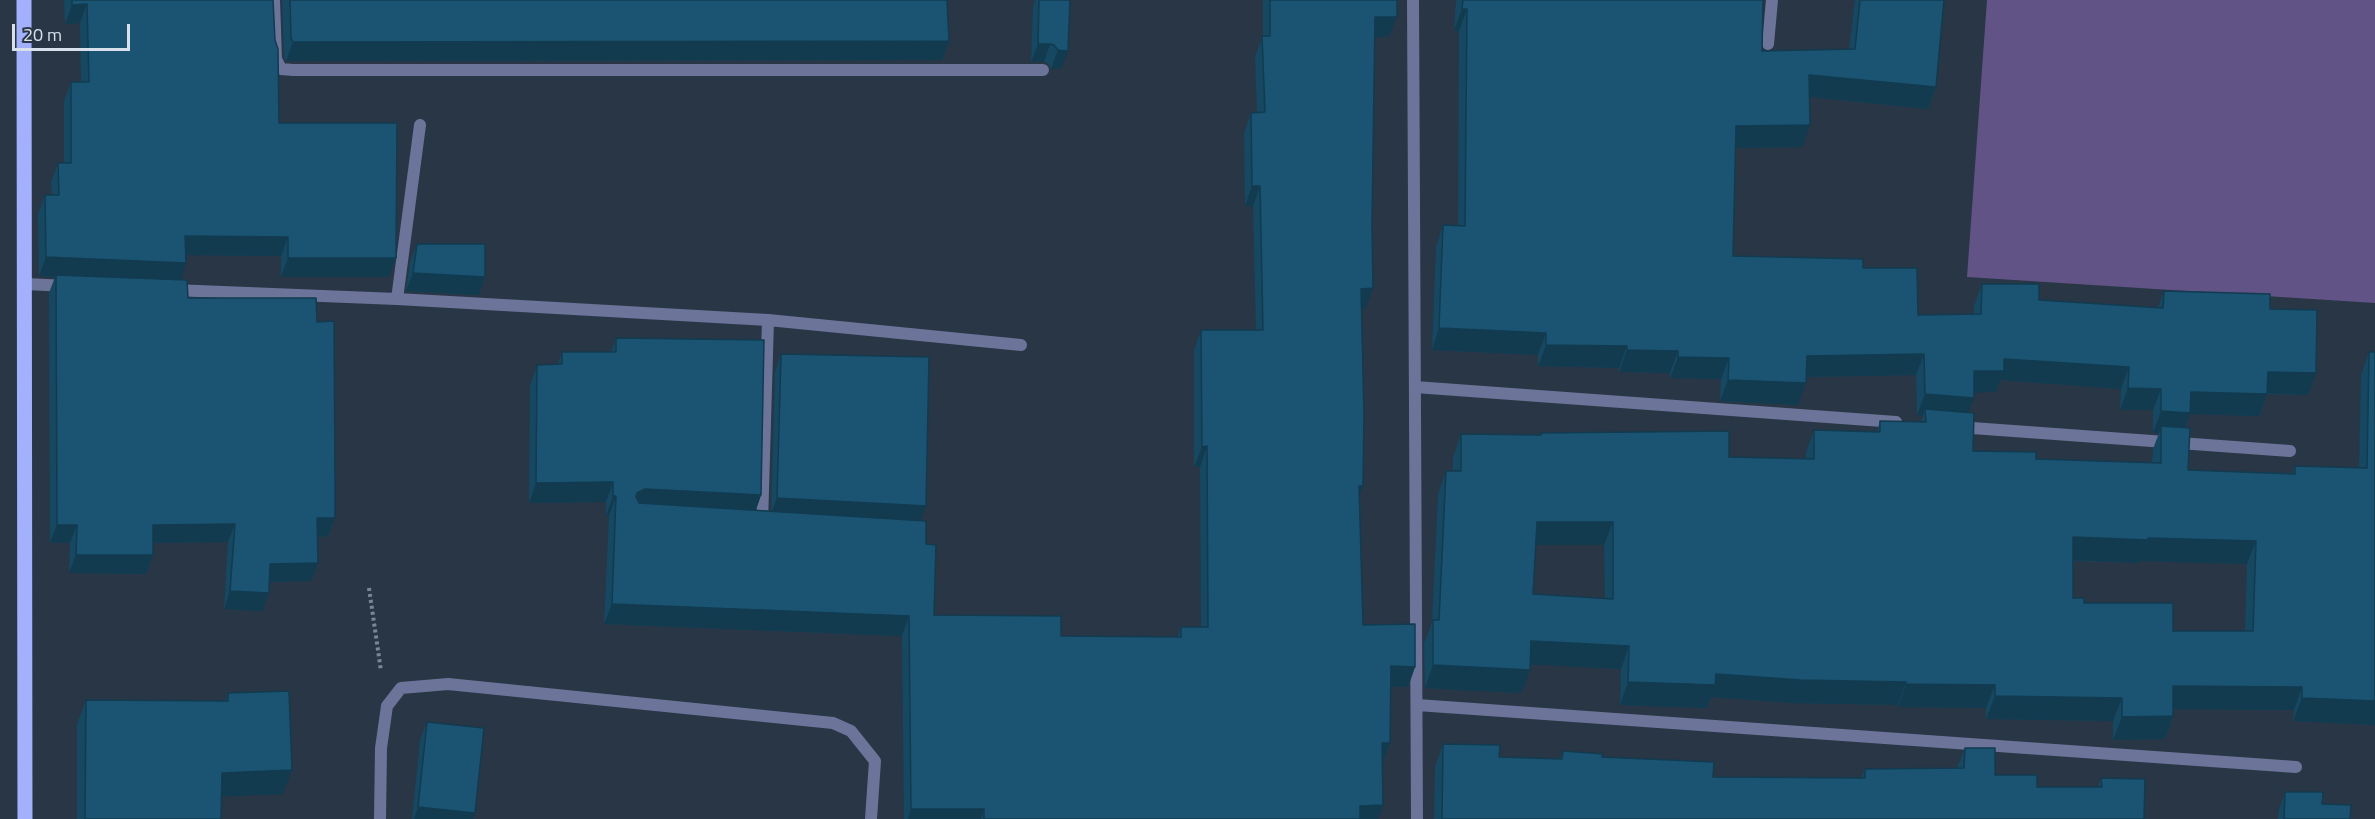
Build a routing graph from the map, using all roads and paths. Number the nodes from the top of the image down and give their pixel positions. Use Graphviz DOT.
graph roads {
  1 [pos="24,0"];
  2 [pos="274,0"];
  3 [pos="1413,0"];
  4 [pos="1772,0"];
  5 [pos="1768,44"];
  6 [pos="1043,70"];
  7 [pos="420,125"];
  8 [pos="25,284"];
  9 [pos="83,287"];
  10 [pos="164,290"];
  11 [pos="397,299"];
  12 [pos="768,320"];
  13 [pos="1021,345"];
  14 [pos="1415,387"];
  15 [pos="1912,424"];
  16 [pos="1947,426"];
  17 [pos="2290,452"];
  18 [pos="762,524"];
  19 [pos="369,588"];
  20 [pos="1417,705"];
  21 [pos="387,706"];
  22 [pos="2296,767"];
  23 [pos="25,819"];
  24 [pos="380,819"];
  25 [pos="871,819"];
  26 [pos="1417,819"];
  1 -- 8 [label="main road"];
  2 -- 6 [label="street"];
  3 -- 14 [label="street"];
  4 -- 5 [label="street"];
  7 -- 11 [label="street"];
  8 -- 9 [label="street"];
  8 -- 23 [label="main road"];
  10 -- 11 [label="street"];
  11 -- 12 [label="street"];
  12 -- 13 [label="street"];
  12 -- 18 [label="street"];
  14 -- 15 [label="street"];
  14 -- 20 [label="street"];
  16 -- 17 [label="street"];
  19 -- 21 [label="path"];
  20 -- 22 [label="street"];
  20 -- 26 [label="street"];
  21 -- 24 [label="street"];
  21 -- 25 [label="street"];
}
